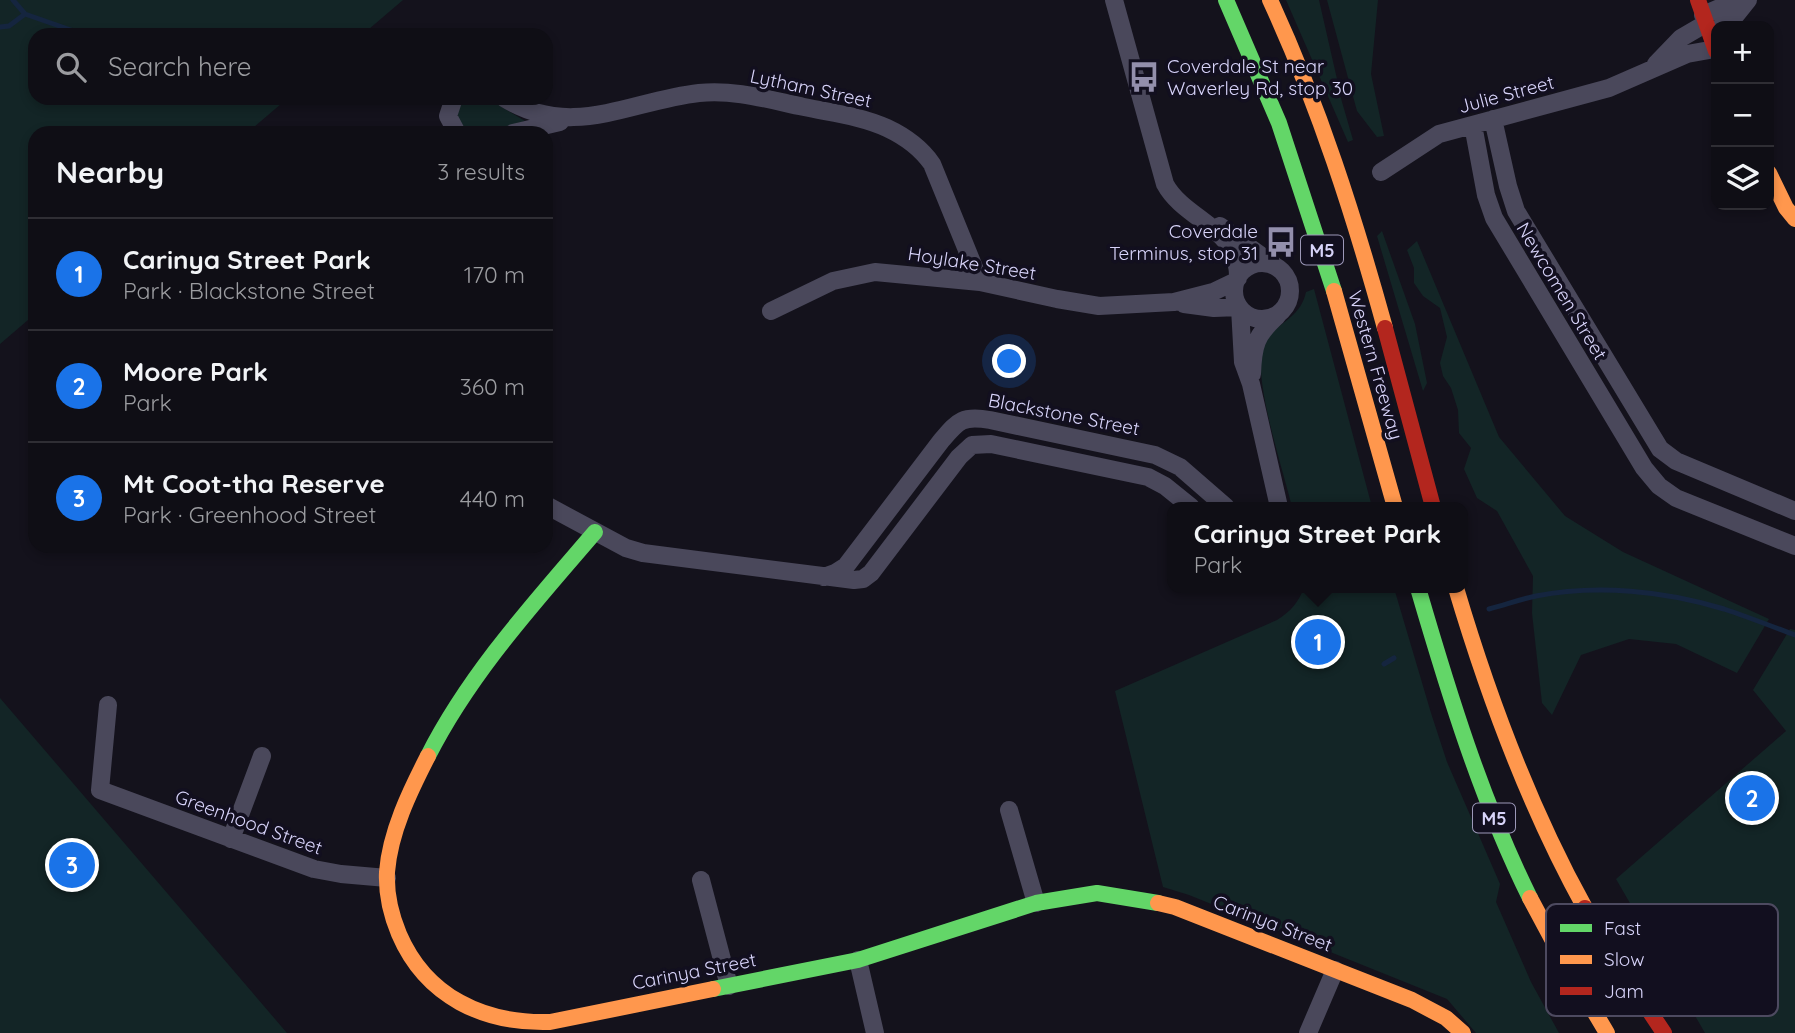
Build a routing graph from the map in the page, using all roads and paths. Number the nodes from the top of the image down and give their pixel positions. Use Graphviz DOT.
graph roads {
  1 [pos="1114,0"];
  2 [pos="1226,0"];
  3 [pos="1270,0"];
  4 [pos="1738,0"];
  5 [pos="1748,0"];
  6 [pos="1710,28"];
  7 [pos="1649,72"];
  8 [pos="452,105"];
  9 [pos="516,105"];
  10 [pos="584,117"];
  11 [pos="1493,119"];
  12 [pos="1473,125"];
  13 [pos="453,126"];
  14 [pos="544,126"];
  15 [pos="1381,172"];
  16 [pos="1774,183"];
  17 [pos="1795,219"];
  18 [pos="1204,220"];
  19 [pos="1276,266"];
  20 [pos="1237,279"];
  21 [pos="980,282"];
  22 [pos="1174,302"];
  23 [pos="1239,307"];
  24 [pos="771,311"];
  25 [pos="1279,314"];
  26 [pos="1251,384"];
  27 [pos="1660,449"];
  28 [pos="1644,468"];
  29 [pos="1185,502"];
  30 [pos="1220,502"];
  31 [pos="1278,502"];
  32 [pos="1394,502"];
  33 [pos="1432,502"];
  34 [pos="553,509"];
  35 [pos="1795,511"];
  36 [pos="596,532"];
  37 [pos="1795,546"];
  38 [pos="824,577"];
  39 [pos="1419,593"];
  40 [pos="1458,593"];
  41 [pos="108,705"];
  42 [pos="262,756"];
  43 [pos="1009,810"];
  44 [pos="231,839"];
  45 [pos="387,878"];
  46 [pos="701,880"];
  47 [pos="1036,904"];
  48 [pos="1584,904"];
  49 [pos="1546,927"];
  50 [pos="858,960"];
  51 [pos="1335,970"];
  52 [pos="729,986"];
  53 [pos="1597,1016"];
  54 [pos="1652,1016"];
  55 [pos="874,1033"];
  56 [pos="1308,1033"];
  57 [pos="1463,1033"];
  58 [pos="1607,1033"];
  59 [pos="1664,1033"];
  1 -- 18 [label="street"];
  2 -- 32 [label="main road, Western Freeway / M5"];
  3 -- 33 [label="main road, Western Freeway / M5"];
  4 -- 6 [label="street"];
  5 -- 6 [label="street"];
  6 -- 7 [label="street, Julie Street"];
  6 -- 7 [label="street, Julie Street"];
  7 -- 11 [label="street, Julie Street"];
  8 -- 13 [label="street"];
  9 -- 10 [label="street, Lytham Street"];
  10 -- 14 [label="street, Lytham Street"];
  10 -- 21 [label="street, Lytham Street"];
  11 -- 12 [label="street, Julie Street"];
  11 -- 27 [label="street, Newcomen Street"];
  12 -- 15 [label="street, Julie Street"];
  12 -- 28 [label="street, Newcomen Street"];
  16 -- 17 [label="main road"];
  18 -- 19 [label="street"];
  18 -- 20 [label="street"];
  19 -- 20 [label="street"];
  19 -- 25 [label="street"];
  20 -- 22 [label="street, Hoylake Street"];
  20 -- 23 [label="street"];
  21 -- 22 [label="street, Hoylake Street"];
  21 -- 24 [label="street, Hoylake Street"];
  22 -- 23 [label="street, Hoylake Street"];
  23 -- 25 [label="street"];
  23 -- 26 [label="street"];
  25 -- 26 [label="street"];
  26 -- 31 [label="street"];
  27 -- 28 [label="street"];
  27 -- 35 [label="street, Newcomen Street"];
  28 -- 37 [label="street, Newcomen Street"];
  29 -- 38 [label="street"];
  30 -- 38 [label="street, Blackstone Street"];
  34 -- 36 [label="street"];
  36 -- 38 [label="street"];
  36 -- 45 [label="main road, Carinya Street"];
  39 -- 49 [label="main road, M5"];
  40 -- 48 [label="main road, M5"];
  41 -- 44 [label="street, Greenhood Street"];
  42 -- 44 [label="street"];
  43 -- 47 [label="street"];
  44 -- 45 [label="street, Greenhood Street"];
  45 -- 52 [label="main road, Carinya Street"];
  46 -- 52 [label="street"];
  47 -- 50 [label="main road, Carinya Street"];
  47 -- 51 [label="main road, Carinya Street"];
  50 -- 52 [label="main road, Carinya Street"];
  50 -- 55 [label="street"];
  51 -- 56 [label="street"];
  51 -- 57 [label="main road, Carinya Street"];
  53 -- 58 [label="main road, M5"];
  54 -- 59 [label="main road, M5"];
}
